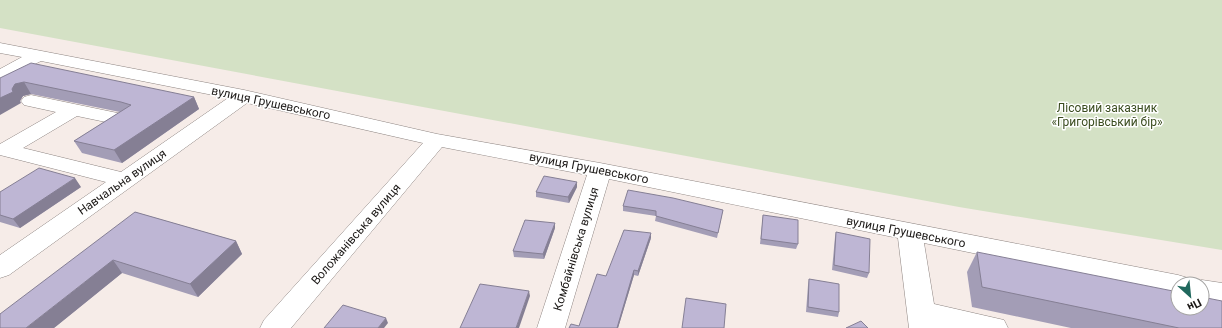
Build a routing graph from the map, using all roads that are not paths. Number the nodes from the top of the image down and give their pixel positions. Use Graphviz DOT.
graph roads {
  1 [pos="0,48"];
  2 [pos="40,55"];
  3 [pos="0,76"];
  4 [pos="244,96"];
  5 [pos="32,101"];
  6 [pos="73,110"];
  7 [pos="120,119"];
  8 [pos="437,140"];
  9 [pos="600,170"];
  10 [pos="125,180"];
  11 [pos="910,233"];
  12 [pos="0,268"];
  13 [pos="1170,283"];
  14 [pos="1210,292"];
  15 [pos="1222,294"];
  16 [pos="922,320"];
  17 [pos="274,328"];
  18 [pos="551,328"];
  19 [pos="994,328"];
  1 -- 2 [label="street, вулиця Грушевського"];
  2 -- 3 [label="street"];
  2 -- 4 [label="street, вулиця Грушевського"];
  4 -- 8 [label="street, вулиця Грушевського"];
  4 -- 10 [label="street, Навчальна вулиця"];
  5 -- 6 [label="street"];
  6 -- 7 [label="street"];
  6 -- 10 [label="street"];
  8 -- 9 [label="street, вулиця Грушевського"];
  8 -- 17 [label="street, Воложанівська вулиця"];
  9 -- 11 [label="street, вулиця Грушевського"];
  9 -- 18 [label="street, Комбайнівська вулиця"];
  10 -- 12 [label="street, Навчальна вулиця"];
  11 -- 13 [label="street, вулиця Грушевського"];
  11 -- 16 [label="street"];
  14 -- 15 [label="street"];
  16 -- 19 [label="street"];
}
